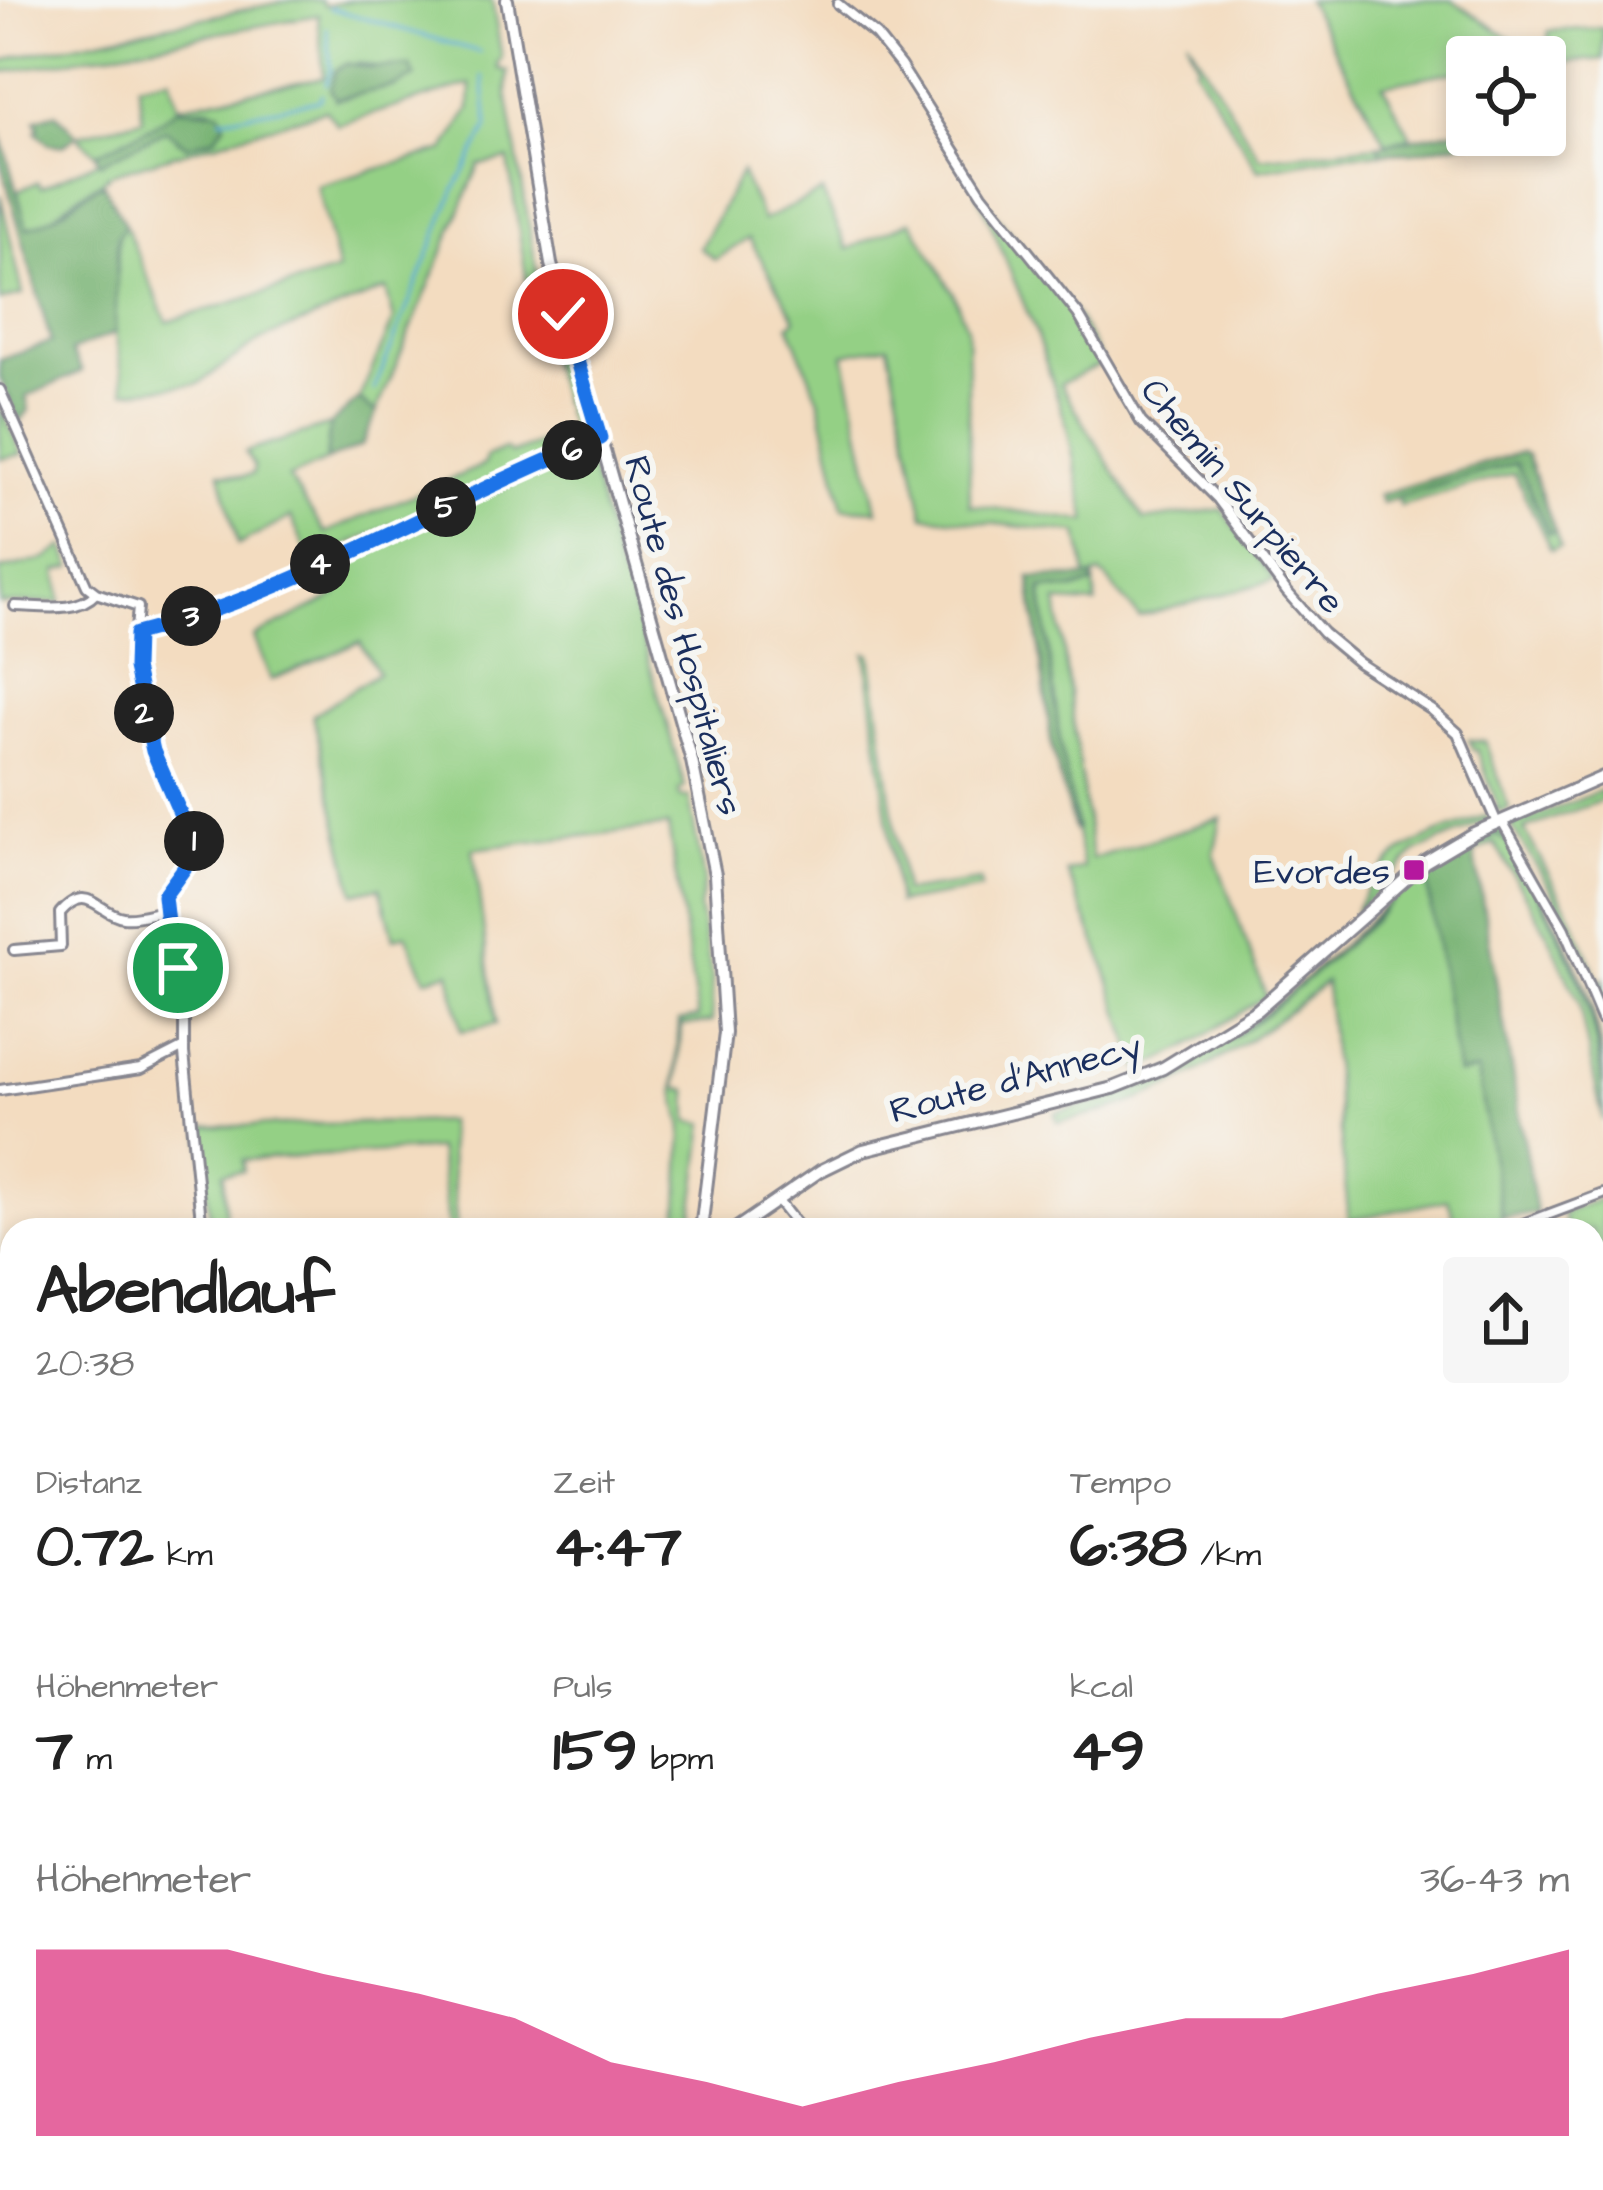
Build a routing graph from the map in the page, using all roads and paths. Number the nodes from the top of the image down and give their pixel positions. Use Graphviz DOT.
graph roads {
  1 [pos="507,0"];
  2 [pos="838,4"];
  3 [pos="0,390"];
  4 [pos="600,438"];
  5 [pos="95,593"];
  6 [pos="15,607"];
  7 [pos="136,634"];
  8 [pos="1603,777"];
  9 [pos="1499,822"];
  10 [pos="164,911"];
  11 [pos="14,950"];
  12 [pos="1603,1017"];
  13 [pos="1603,1029"];
  14 [pos="184,1047"];
  15 [pos="0,1090"];
  16 [pos="1603,1194"];
  17 [pos="777,1200"];
  18 [pos="201,1218"];
  19 [pos="704,1218"];
  20 [pos="751,1218"];
  21 [pos="791,1218"];
  22 [pos="1539,1218"];
  1 -- 4 [label="street, Route des Hospitaliers"];
  2 -- 9 [label="street, Chemin Surpierre"];
  3 -- 5 [label="street"];
  4 -- 7 [label="street"];
  4 -- 19 [label="street, Route des Hospitaliers"];
  5 -- 6 [label="street"];
  5 -- 7 [label="street"];
  7 -- 10 [label="street"];
  8 -- 9 [label="street, Route d'Annecy"];
  9 -- 12 [label="street, Chemin Surpierre"];
  9 -- 17 [label="street, Route d'Annecy"];
  10 -- 11 [label="street"];
  10 -- 14 [label="street"];
  12 -- 13 [label="street, Chemin Surpierre"];
  14 -- 15 [label="street"];
  14 -- 18 [label="street"];
  16 -- 22 [label="street"];
  17 -- 20 [label="street, Route d'Annecy"];
  17 -- 21 [label="street"];
}
